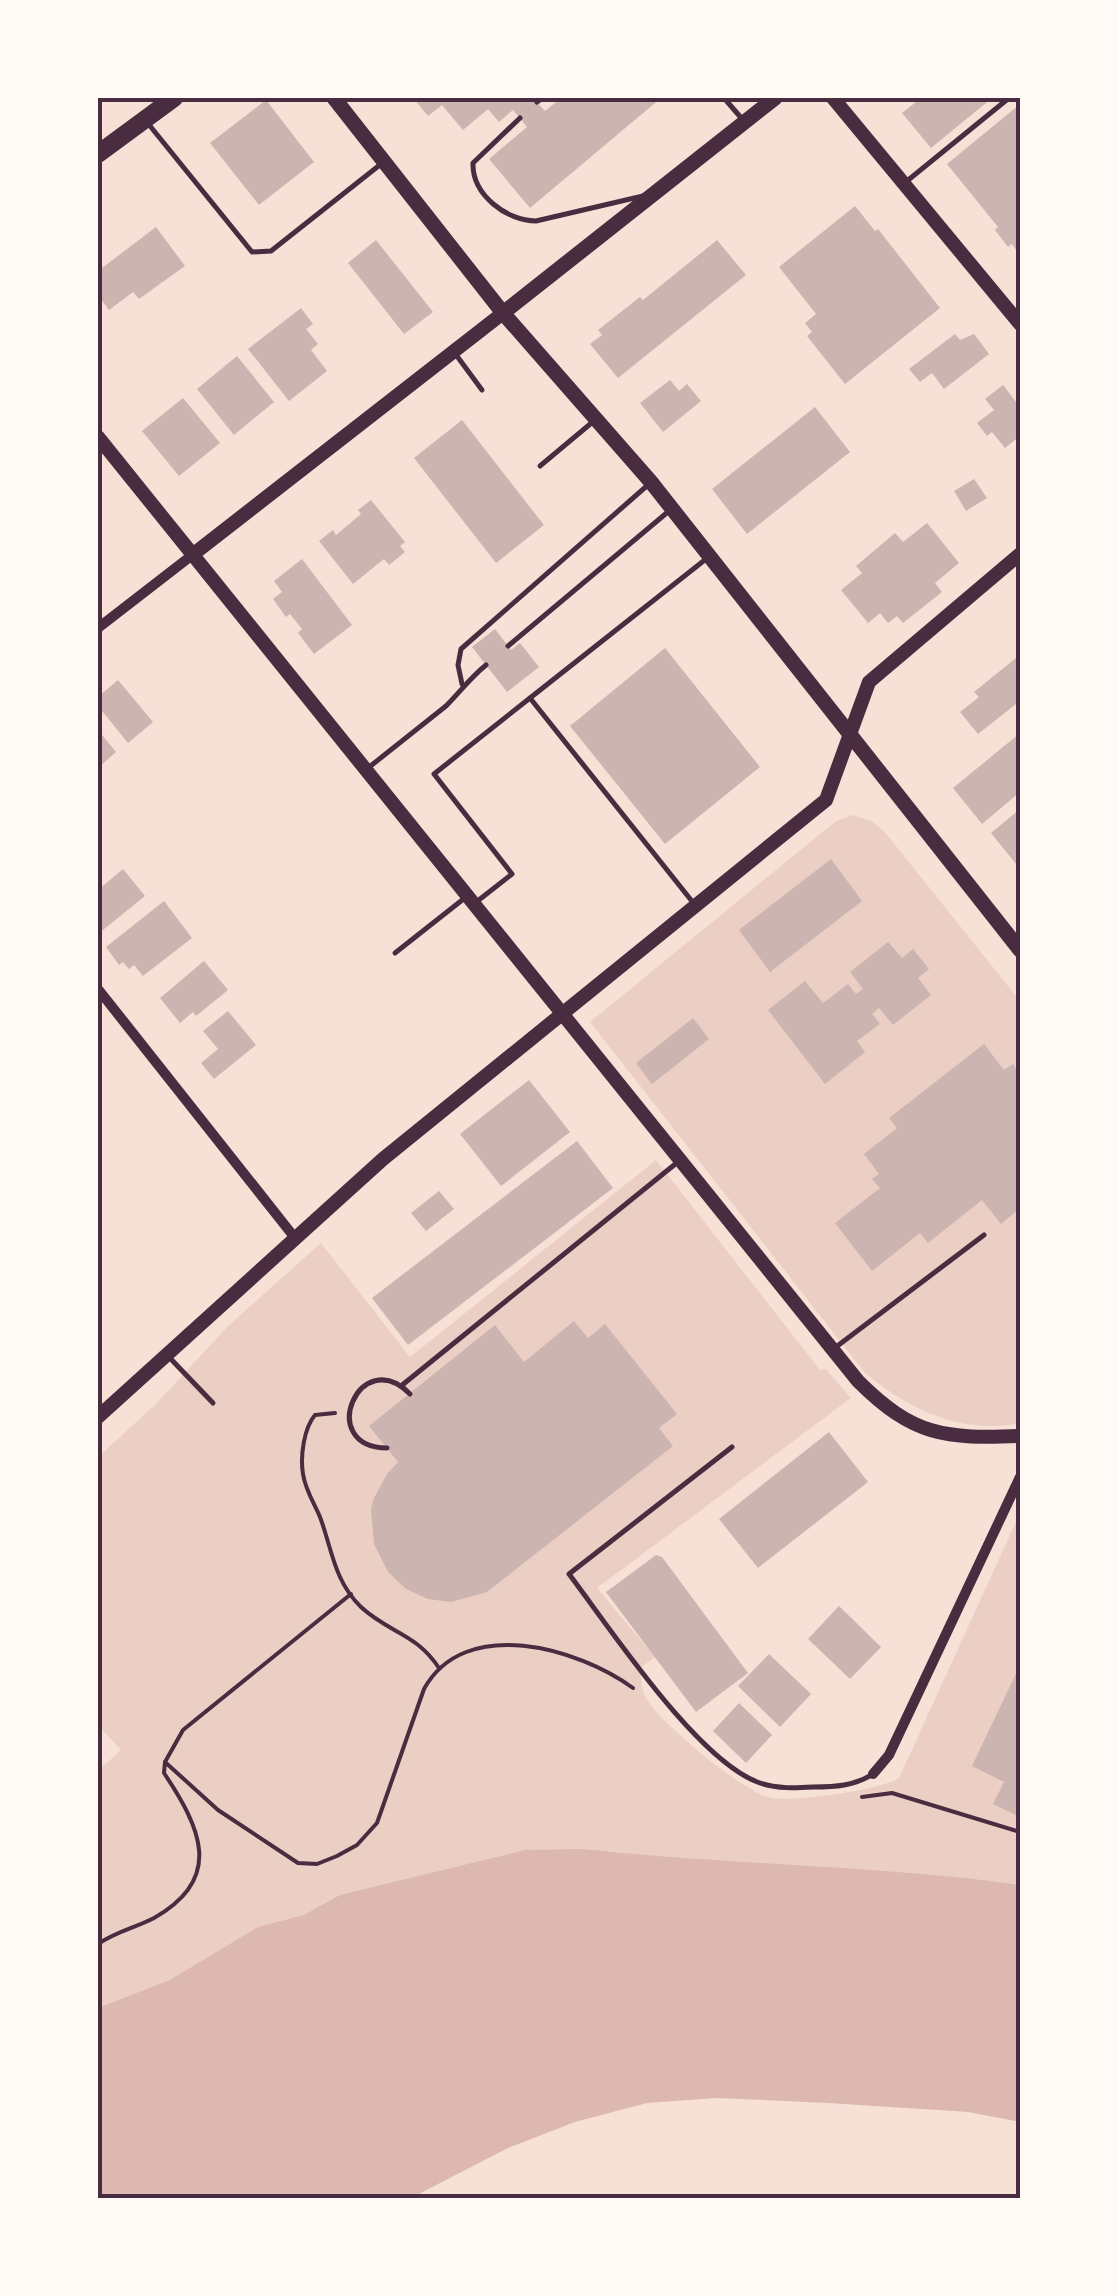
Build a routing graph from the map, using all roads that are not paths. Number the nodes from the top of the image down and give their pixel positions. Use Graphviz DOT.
graph roads {
  1 [pos="158,98"];
  2 [pos="174,98"];
  3 [pos="334,98"];
  4 [pos="724,98"];
  5 [pos="775,98"];
  6 [pos="833,98"];
  7 [pos="1009,98"];
  8 [pos="144,118"];
  9 [pos="520,118"];
  10 [pos="744,122"];
  11 [pos="98,153"];
  12 [pos="384,162"];
  13 [pos="904,184"];
  14 [pos="656,192"];
  15 [pos="504,313"];
  16 [pos="1020,324"];
  17 [pos="453,352"];
  18 [pos="482,390"];
  19 [pos="598,418"];
  20 [pos="98,438"];
  21 [pos="540,466"];
  22 [pos="652,482"];
  23 [pos="671,508"];
  24 [pos="1020,554"];
  25 [pos="191,556"];
  26 [pos="708,557"];
  27 [pos="98,628"];
  28 [pos="508,646"];
  29 [pos="486,665"];
  30 [pos="462,684"];
  31 [pos="530,698"];
  32 [pos="848,733"];
  33 [pos="365,770"];
  34 [pos="469,901"];
  35 [pos="695,906"];
  36 [pos="1020,950"];
  37 [pos="395,953"];
  38 [pos="98,989"];
  39 [pos="561,1014"];
  40 [pos="680,1160"];
  41 [pos="984,1234"];
  42 [pos="295,1238"];
  43 [pos="833,1349"];
  44 [pos="166,1354"];
  45 [pos="401,1386"];
  46 [pos="410,1394"];
  47 [pos="213,1403"];
  48 [pos="98,1417"];
  49 [pos="1020,1436"];
  50 [pos="732,1447"];
  51 [pos="387,1448"];
  52 [pos="1020,1477"];
  53 [pos="872,1774"];
  1 -- 8 [label="main road"];
  2 -- 8 [label="main road"];
  3 -- 12 [label="main road"];
  4 -- 10 [label="lane"];
  5 -- 10 [label="main road"];
  6 -- 13 [label="street"];
  7 -- 13 [label="lane"];
  8 -- 11 [label="main road"];
  8 -- 12 [label="lane"];
  9 -- 14 [label="lane"];
  10 -- 14 [label="main road"];
  12 -- 15 [label="main road"];
  13 -- 16 [label="street"];
  14 -- 15 [label="main road"];
  15 -- 17 [label="street"];
  15 -- 19 [label="main road"];
  17 -- 18 [label="lane"];
  17 -- 25 [label="street"];
  19 -- 21 [label="lane"];
  19 -- 22 [label="main road"];
  20 -- 25 [label="street"];
  22 -- 23 [label="main road"];
  22 -- 30 [label="lane"];
  23 -- 26 [label="main road"];
  23 -- 28 [label="lane"];
  24 -- 32 [label="street"];
  25 -- 27 [label="street"];
  25 -- 33 [label="street"];
  26 -- 31 [label="lane"];
  26 -- 32 [label="main road"];
  29 -- 30 [label="lane"];
  30 -- 33 [label="lane"];
  31 -- 34 [label="lane"];
  31 -- 35 [label="lane"];
  32 -- 35 [label="street"];
  32 -- 36 [label="main road"];
  33 -- 34 [label="street"];
  34 -- 37 [label="lane"];
  34 -- 39 [label="street"];
  35 -- 39 [label="street"];
  38 -- 42 [label="street"];
  39 -- 40 [label="street"];
  39 -- 42 [label="street"];
  40 -- 43 [label="street"];
  40 -- 45 [label="lane"];
  41 -- 43 [label="lane"];
  42 -- 44 [label="street"];
  43 -- 49 [label="street"];
  44 -- 47 [label="lane"];
  44 -- 48 [label="street"];
  45 -- 46 [label="lane"];
  45 -- 51 [label="lane"];
  50 -- 53 [label="lane"];
  52 -- 53 [label="street"];
}
